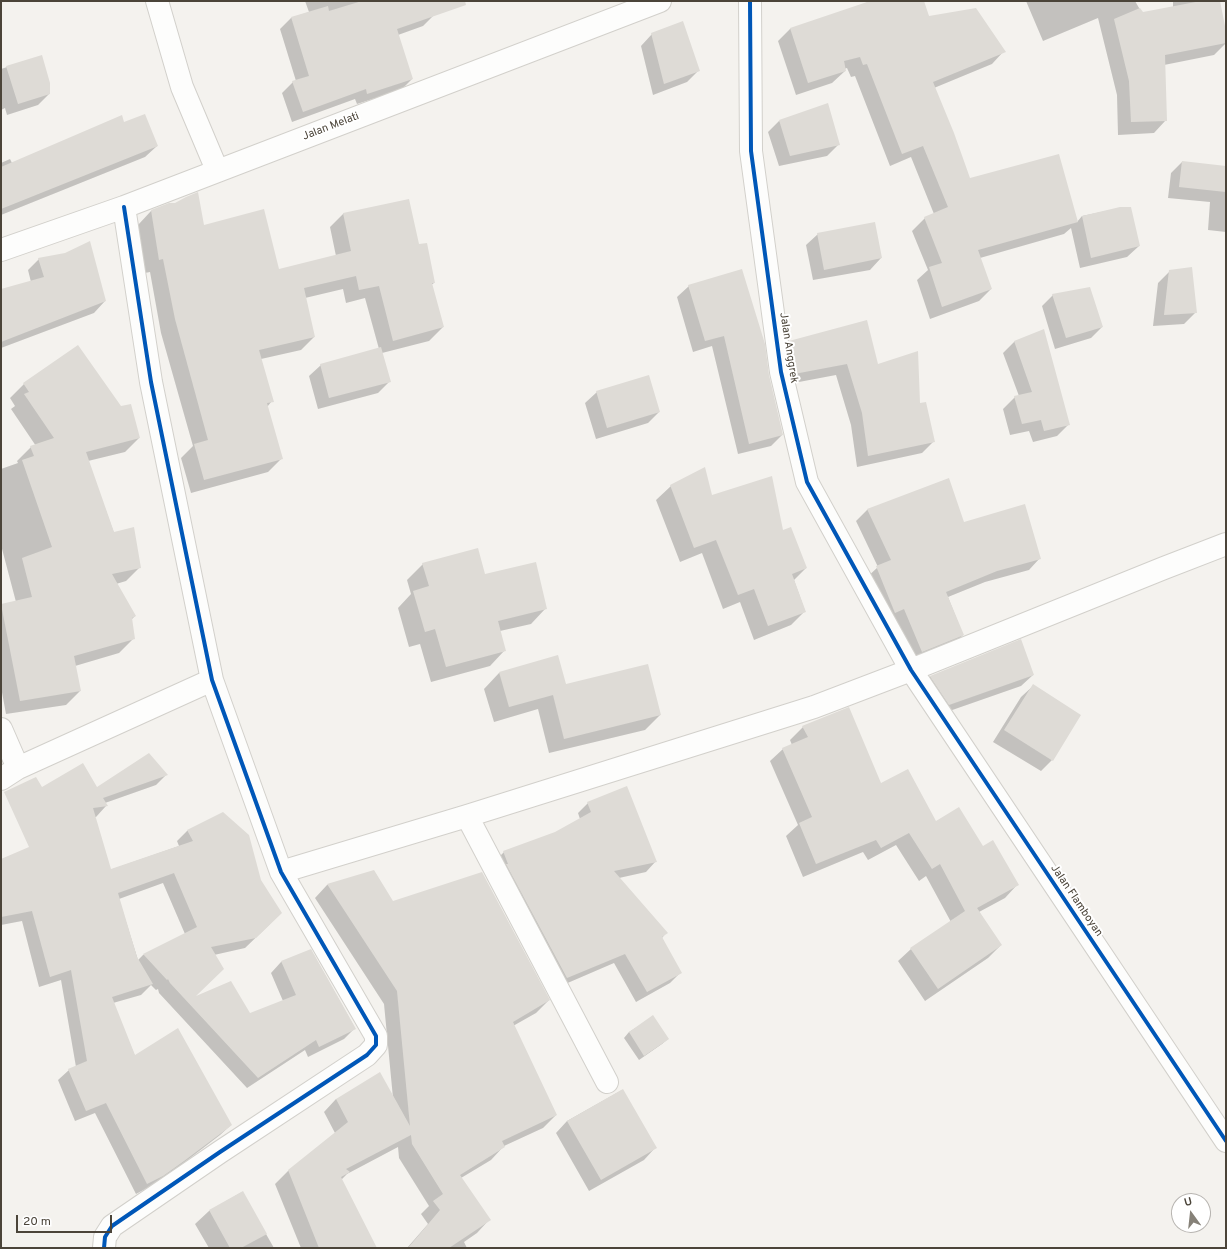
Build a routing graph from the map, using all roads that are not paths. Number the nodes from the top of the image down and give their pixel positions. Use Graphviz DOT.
graph roads {
  1 [pos="157,1"];
  2 [pos="660,1"];
  3 [pos="750,1"];
  4 [pos="217,170"];
  5 [pos="124,207"];
  6 [pos="1,250"];
  7 [pos="1226,544"];
  8 [pos="911,670"];
  9 [pos="212,680"];
  10 [pos="1,728"];
  11 [pos="9,774"];
  12 [pos="467,816"];
  13 [pos="281,872"];
  14 [pos="607,1082"];
  15 [pos="1226,1141"];
  16 [pos="104,1248"];
  1 -- 4 [label="street"];
  2 -- 4 [label="street, Jalan Melati"];
  3 -- 8 [label="street, Jalan Anggrek"];
  4 -- 5 [label="street, Jalan Melati"];
  5 -- 6 [label="street, Jalan Melati"];
  5 -- 9 [label="street"];
  7 -- 8 [label="street"];
  8 -- 12 [label="street"];
  8 -- 15 [label="street, Jalan Flamboyan"];
  9 -- 11 [label="street"];
  9 -- 13 [label="street"];
  10 -- 11 [label="street"];
  12 -- 13 [label="street"];
  12 -- 14 [label="street"];
  13 -- 16 [label="street"];
}
